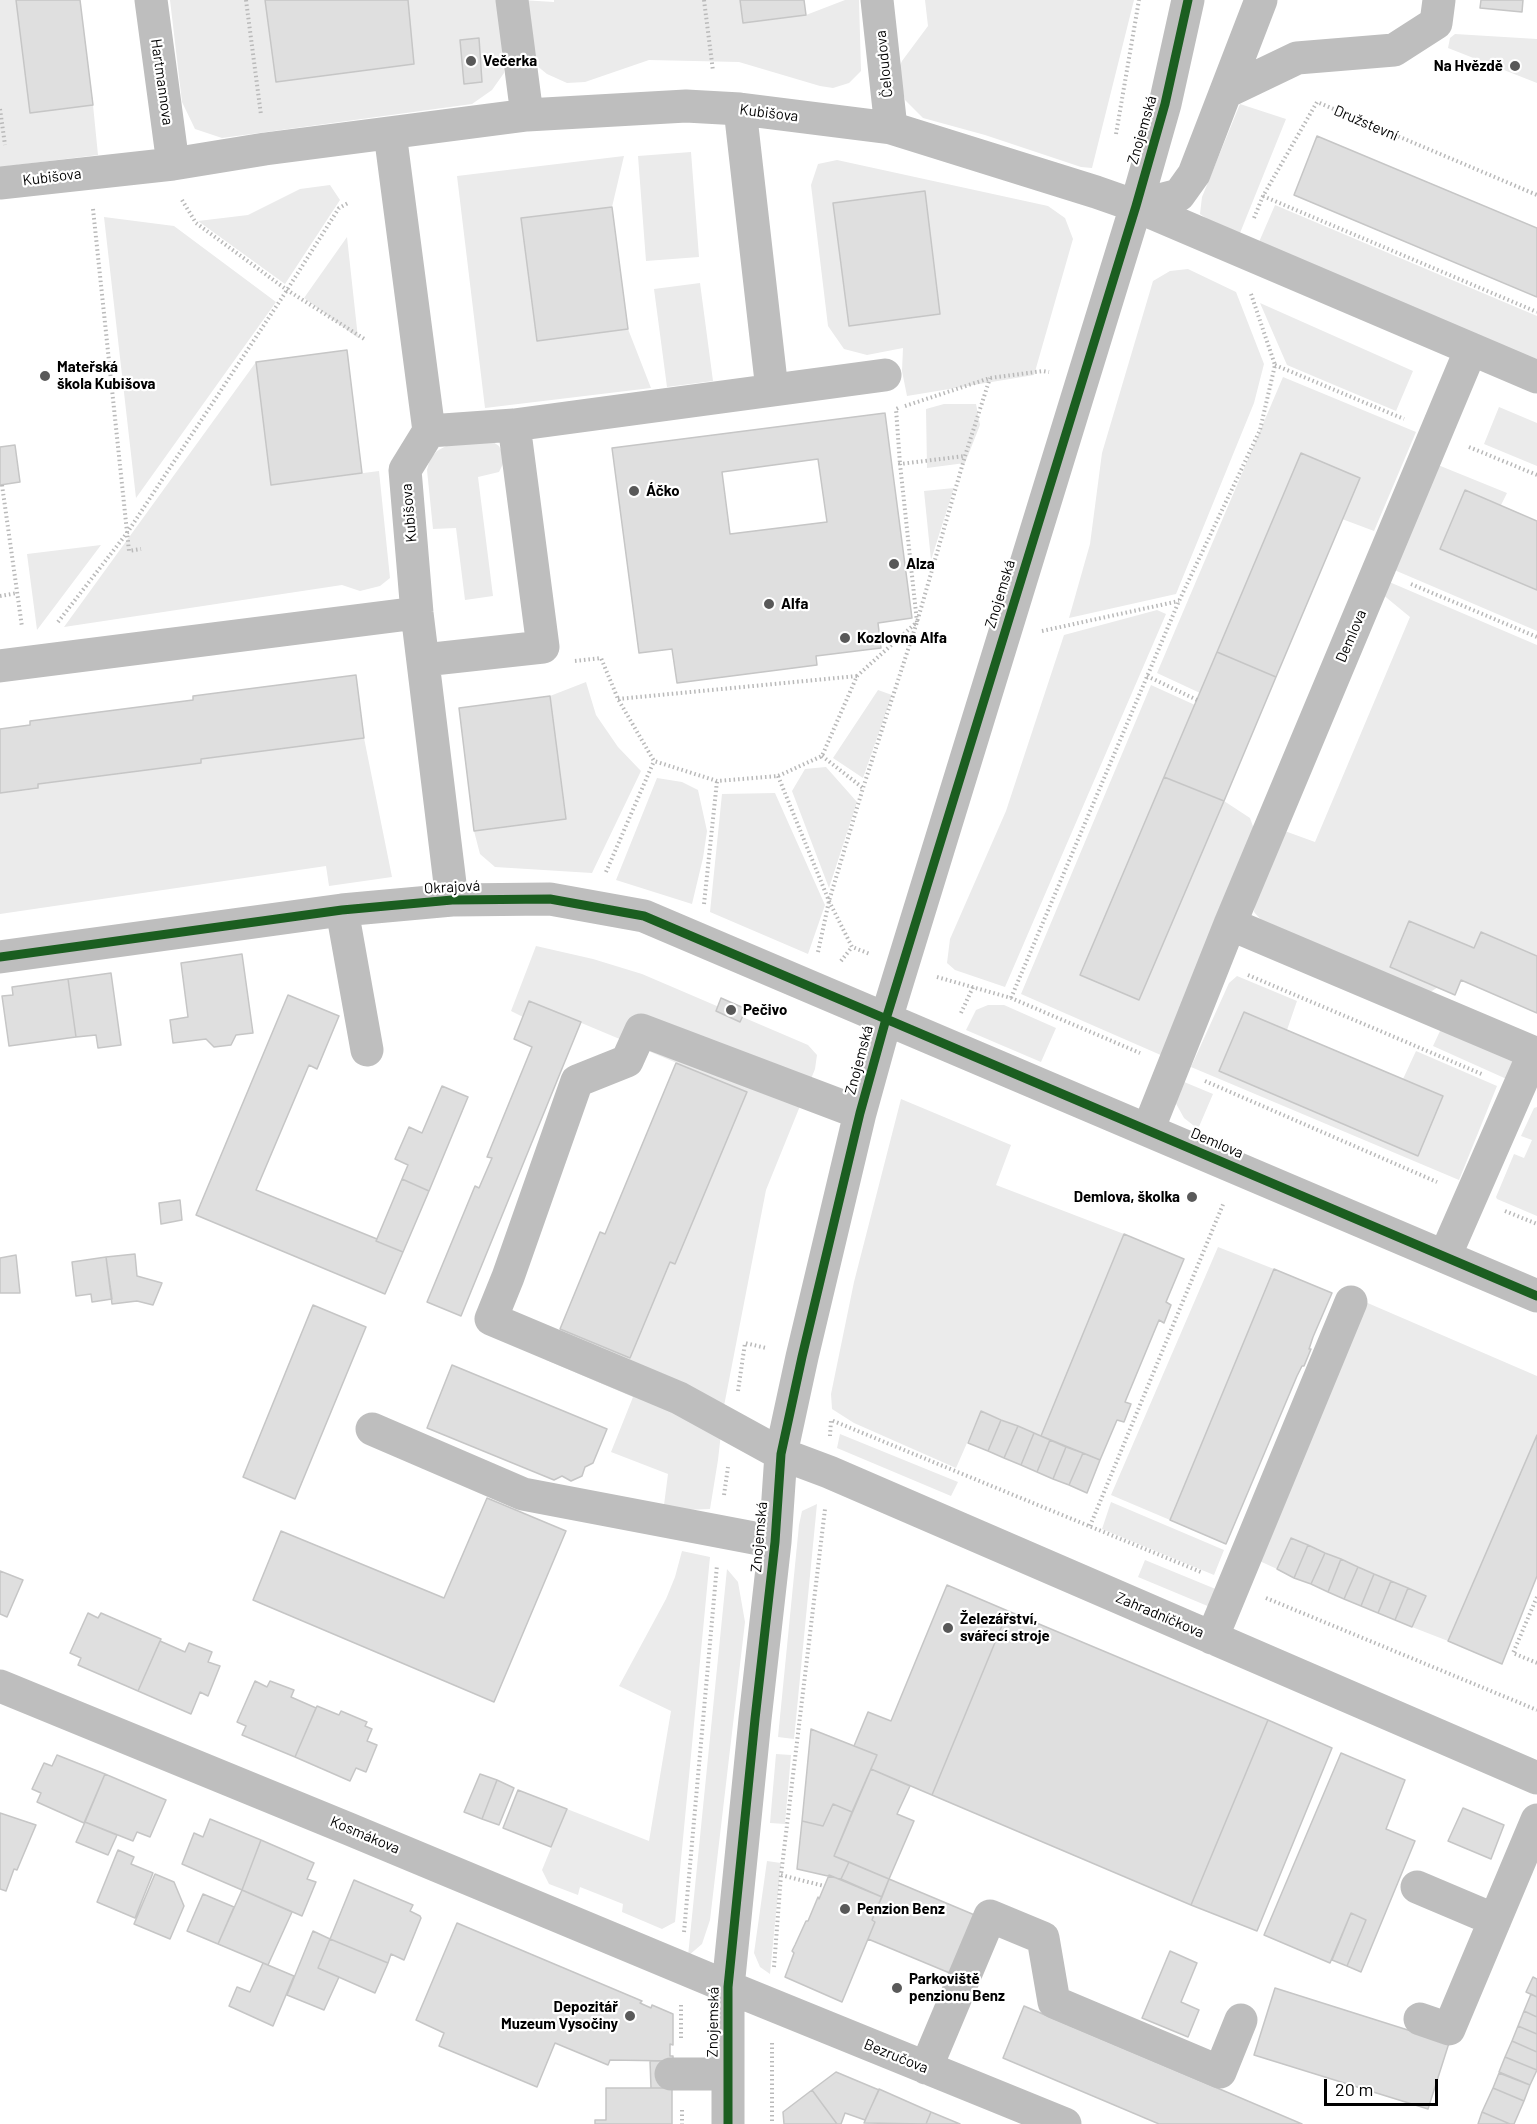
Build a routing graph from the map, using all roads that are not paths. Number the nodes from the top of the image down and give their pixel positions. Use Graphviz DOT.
graph roads {
  1 [pos="151,0"];
  2 [pos="512,0"];
  3 [pos="878,0"];
  4 [pos="1188,0"];
  5 [pos="1261,0"];
  6 [pos="1439,0"];
  7 [pos="1226,92"];
  8 [pos="729,108"];
  9 [pos="526,115"];
  10 [pos="891,128"];
  11 [pos="390,133"];
  12 [pos="173,164"];
  13 [pos="0,183"];
  14 [pos="1136,206"];
  15 [pos="1471,349"];
  16 [pos="885,375"];
  17 [pos="1537,377"];
  18 [pos="772,390"];
  19 [pos="514,425"];
  20 [pos="429,431"];
  21 [pos="417,613"];
  22 [pos="424,660"];
  23 [pos="13,665"];
  24 [pos="452,900"];
  25 [pos="342,910"];
  26 [pos="1230,924"];
  27 [pos="0,957"];
  28 [pos="886,1019"];
  29 [pos="367,1050"];
  30 [pos="1535,1054"];
  31 [pos="860,1113"];
  32 [pos="1148,1130"];
  33 [pos="1445,1256"];
  34 [pos="1537,1296"];
  35 [pos="1351,1302"];
  36 [pos="372,1430"];
  37 [pos="781,1454"];
  38 [pos="775,1542"];
  39 [pos="1212,1638"];
  40 [pos="0,1686"];
  41 [pos="1537,1778"];
  42 [pos="1537,1820"];
  43 [pos="1417,1887"];
  44 [pos="1495,1920"];
  45 [pos="728,1987"];
  46 [pos="1420,2019"];
  47 [pos="1240,2020"];
  48 [pos="926,2068"];
  49 [pos="671,2074"];
  50 [pos="728,2074"];
  51 [pos="728,2124"];
  52 [pos="1065,2124"];
  1 -- 12 [label="street, Hartmannova"];
  2 -- 9 [label="street"];
  3 -- 10 [label="street, Čeloudova"];
  4 -- 14 [label="street, Znojemská"];
  5 -- 7 [label="street"];
  6 -- 7 [label="street"];
  7 -- 14 [label="street"];
  8 -- 9 [label="street, Kubišova"];
  8 -- 10 [label="street, Kubišova"];
  8 -- 18 [label="street"];
  9 -- 11 [label="street, Kubišova"];
  10 -- 14 [label="street, Kubišova"];
  11 -- 12 [label="street, Kubišova"];
  11 -- 20 [label="street"];
  12 -- 13 [label="street, Kubišova"];
  14 -- 15 [label="street"];
  14 -- 28 [label="street, Znojemská"];
  15 -- 17 [label="street"];
  15 -- 26 [label="street, Demlova"];
  16 -- 18 [label="street"];
  18 -- 19 [label="street"];
  19 -- 20 [label="street"];
  19 -- 22 [label="street"];
  20 -- 21 [label="street, Kubišova"];
  21 -- 22 [label="street, Kubišova"];
  21 -- 23 [label="street"];
  22 -- 24 [label="street, Kubišova"];
  24 -- 25 [label="street, Okrajová"];
  24 -- 28 [label="street, Okrajová"];
  25 -- 27 [label="street, Okrajová"];
  25 -- 29 [label="street"];
  26 -- 30 [label="street"];
  26 -- 32 [label="street, Demlova"];
  28 -- 31 [label="street, Znojemská"];
  28 -- 32 [label="street, Demlova"];
  30 -- 33 [label="street"];
  31 -- 37 [label="street, Znojemská"];
  31 -- 37 [label="street, Zahradníčkova"];
  32 -- 33 [label="street, Demlova"];
  33 -- 34 [label="street, Demlova"];
  35 -- 39 [label="street"];
  36 -- 38 [label="street"];
  37 -- 38 [label="street, Znojemská"];
  37 -- 39 [label="street, Zahradníčkova"];
  38 -- 45 [label="street, Znojemská"];
  39 -- 41 [label="street, Zahradníčkova"];
  40 -- 45 [label="street, Kosmákova"];
  42 -- 44 [label="street"];
  43 -- 44 [label="street"];
  44 -- 46 [label="street"];
  45 -- 48 [label="street, Bezručova"];
  45 -- 50 [label="street, Znojemská"];
  47 -- 48 [label="street"];
  48 -- 52 [label="street, Bezručova"];
  49 -- 50 [label="street"];
  50 -- 51 [label="street, Znojemská"];
}
